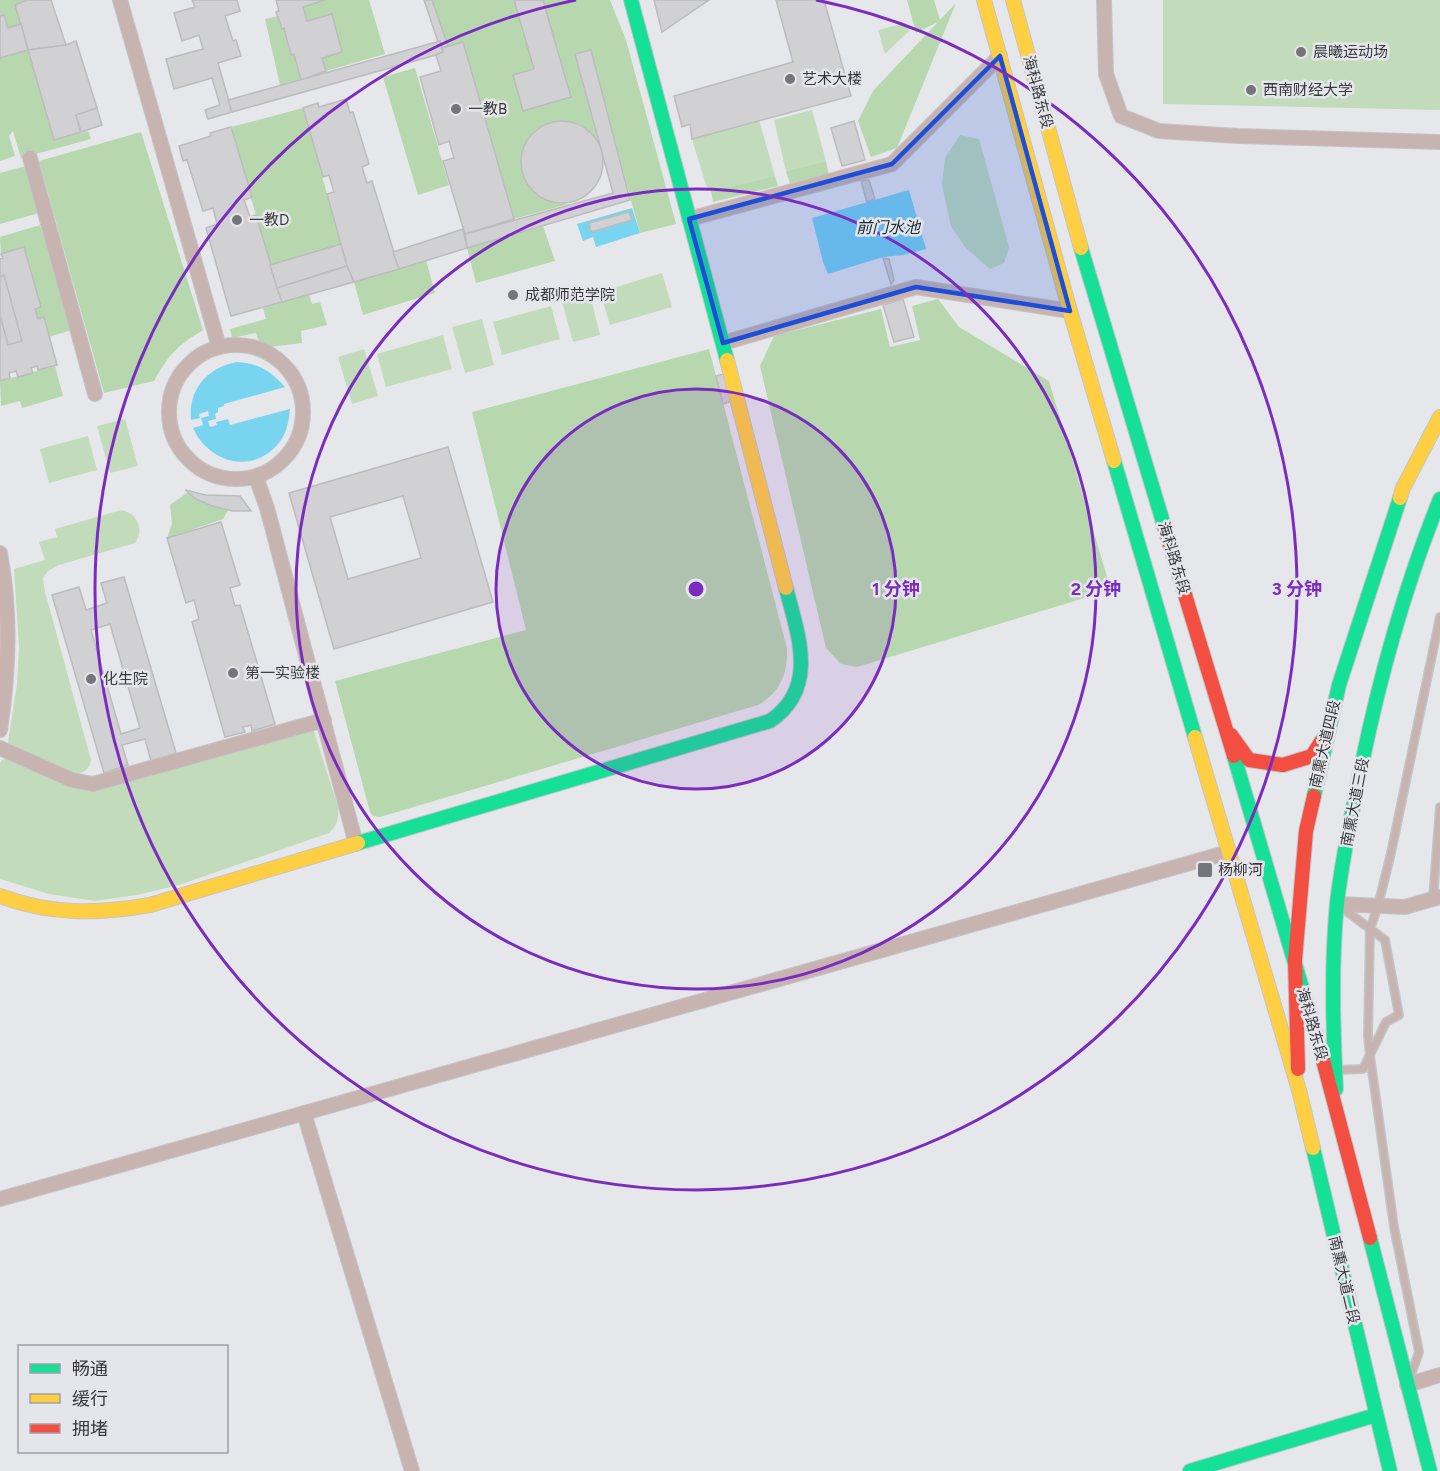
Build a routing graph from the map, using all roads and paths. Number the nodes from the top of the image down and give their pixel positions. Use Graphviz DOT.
graph roads {
  1 [pos="120,0"];
  2 [pos="631,0"];
  3 [pos="984,0"];
  4 [pos="1013,0"];
  5 [pos="1104,0"];
  6 [pos="1000,56"];
  7 [pos="1440,142"];
  8 [pos="30,158"];
  9 [pos="689,219"];
  10 [pos="1070,311"];
  11 [pos="723,343"];
  12 [pos="219,347"];
  13 [pos="95,394"];
  14 [pos="1440,417"];
  15 [pos="256,477"];
  16 [pos="1440,499"];
  17 [pos="0,553"];
  18 [pos="1440,617"];
  19 [pos="4,632"];
  20 [pos="324,720"];
  21 [pos="1226,729"];
  22 [pos="0,730"];
  23 [pos="1329,730"];
  24 [pos="0,748"];
  25 [pos="1440,807"];
  26 [pos="1439,824"];
  27 [pos="356,844"];
  28 [pos="1229,852"];
  29 [pos="0,896"];
  30 [pos="1436,898"];
  31 [pos="1337,903"];
  32 [pos="1378,906"];
  33 [pos="1370,929"];
  34 [pos="1295,960"];
  35 [pos="1370,1056"];
  36 [pos="1335,1070"];
  37 [pos="1299,1090"];
  38 [pos="304,1113"];
  39 [pos="1338,1116"];
  40 [pos="0,1200"];
  41 [pos="1440,1375"];
  42 [pos="1407,1385"];
  43 [pos="1376,1415"];
  44 [pos="412,1471"];
  45 [pos="1190,1471"];
  46 [pos="1390,1471"];
  47 [pos="1430,1471"];
  1 -- 12 [label="street"];
  2 -- 9 [label="main road"];
  3 -- 6 [label="main road, 海科路东段"];
  4 -- 21 [label="main road, 海科路东段"];
  5 -- 7 [label="street"];
  6 -- 9 [label="street"];
  6 -- 10 [label="main road, 海科路东段"];
  8 -- 13 [label="street"];
  9 -- 11 [label="main road"];
  10 -- 11 [label="street"];
  10 -- 28 [label="main road, 海科路东段"];
  11 -- 27 [label="main road"];
  12 -- 15 [label="street"];
  12 -- 15 [label="street"];
  14 -- 23 [label="main road, 南熏大道四段"];
  15 -- 20 [label="street"];
  16 -- 31 [label="main road, 南熏大道三段"];
  17 -- 19 [label="street"];
  18 -- 32 [label="lane"];
  19 -- 22 [label="street"];
  20 -- 24 [label="street"];
  20 -- 27 [label="street"];
  21 -- 23 [label="main road"];
  21 -- 34 [label="main road, 海科路东段"];
  23 -- 34 [label="main road, 南熏大道四段"];
  25 -- 26 [label="lane"];
  26 -- 30 [label="lane"];
  27 -- 29 [label="main road"];
  28 -- 37 [label="main road, 海科路东段"];
  28 -- 38 [label="street"];
  30 -- 32 [label="street"];
  31 -- 32 [label="street"];
  31 -- 33 [label="lane"];
  31 -- 36 [label="main road, 南熏大道三段"];
  32 -- 33 [label="lane"];
  33 -- 35 [label="lane"];
  33 -- 35 [label="lane"];
  34 -- 37 [label="main road, 南熏大道四段"];
  34 -- 39 [label="main road, 海科路东段"];
  35 -- 36 [label="lane"];
  35 -- 42 [label="lane"];
  36 -- 39 [label="main road, 南熏大道三段"];
  37 -- 43 [label="main road, 南熏大道二段"];
  38 -- 40 [label="street"];
  38 -- 44 [label="street"];
  39 -- 42 [label="main road"];
  41 -- 42 [label="street"];
  42 -- 47 [label="main road"];
  43 -- 45 [label="main road"];
  43 -- 46 [label="main road, 南熏大道二段"];
}
